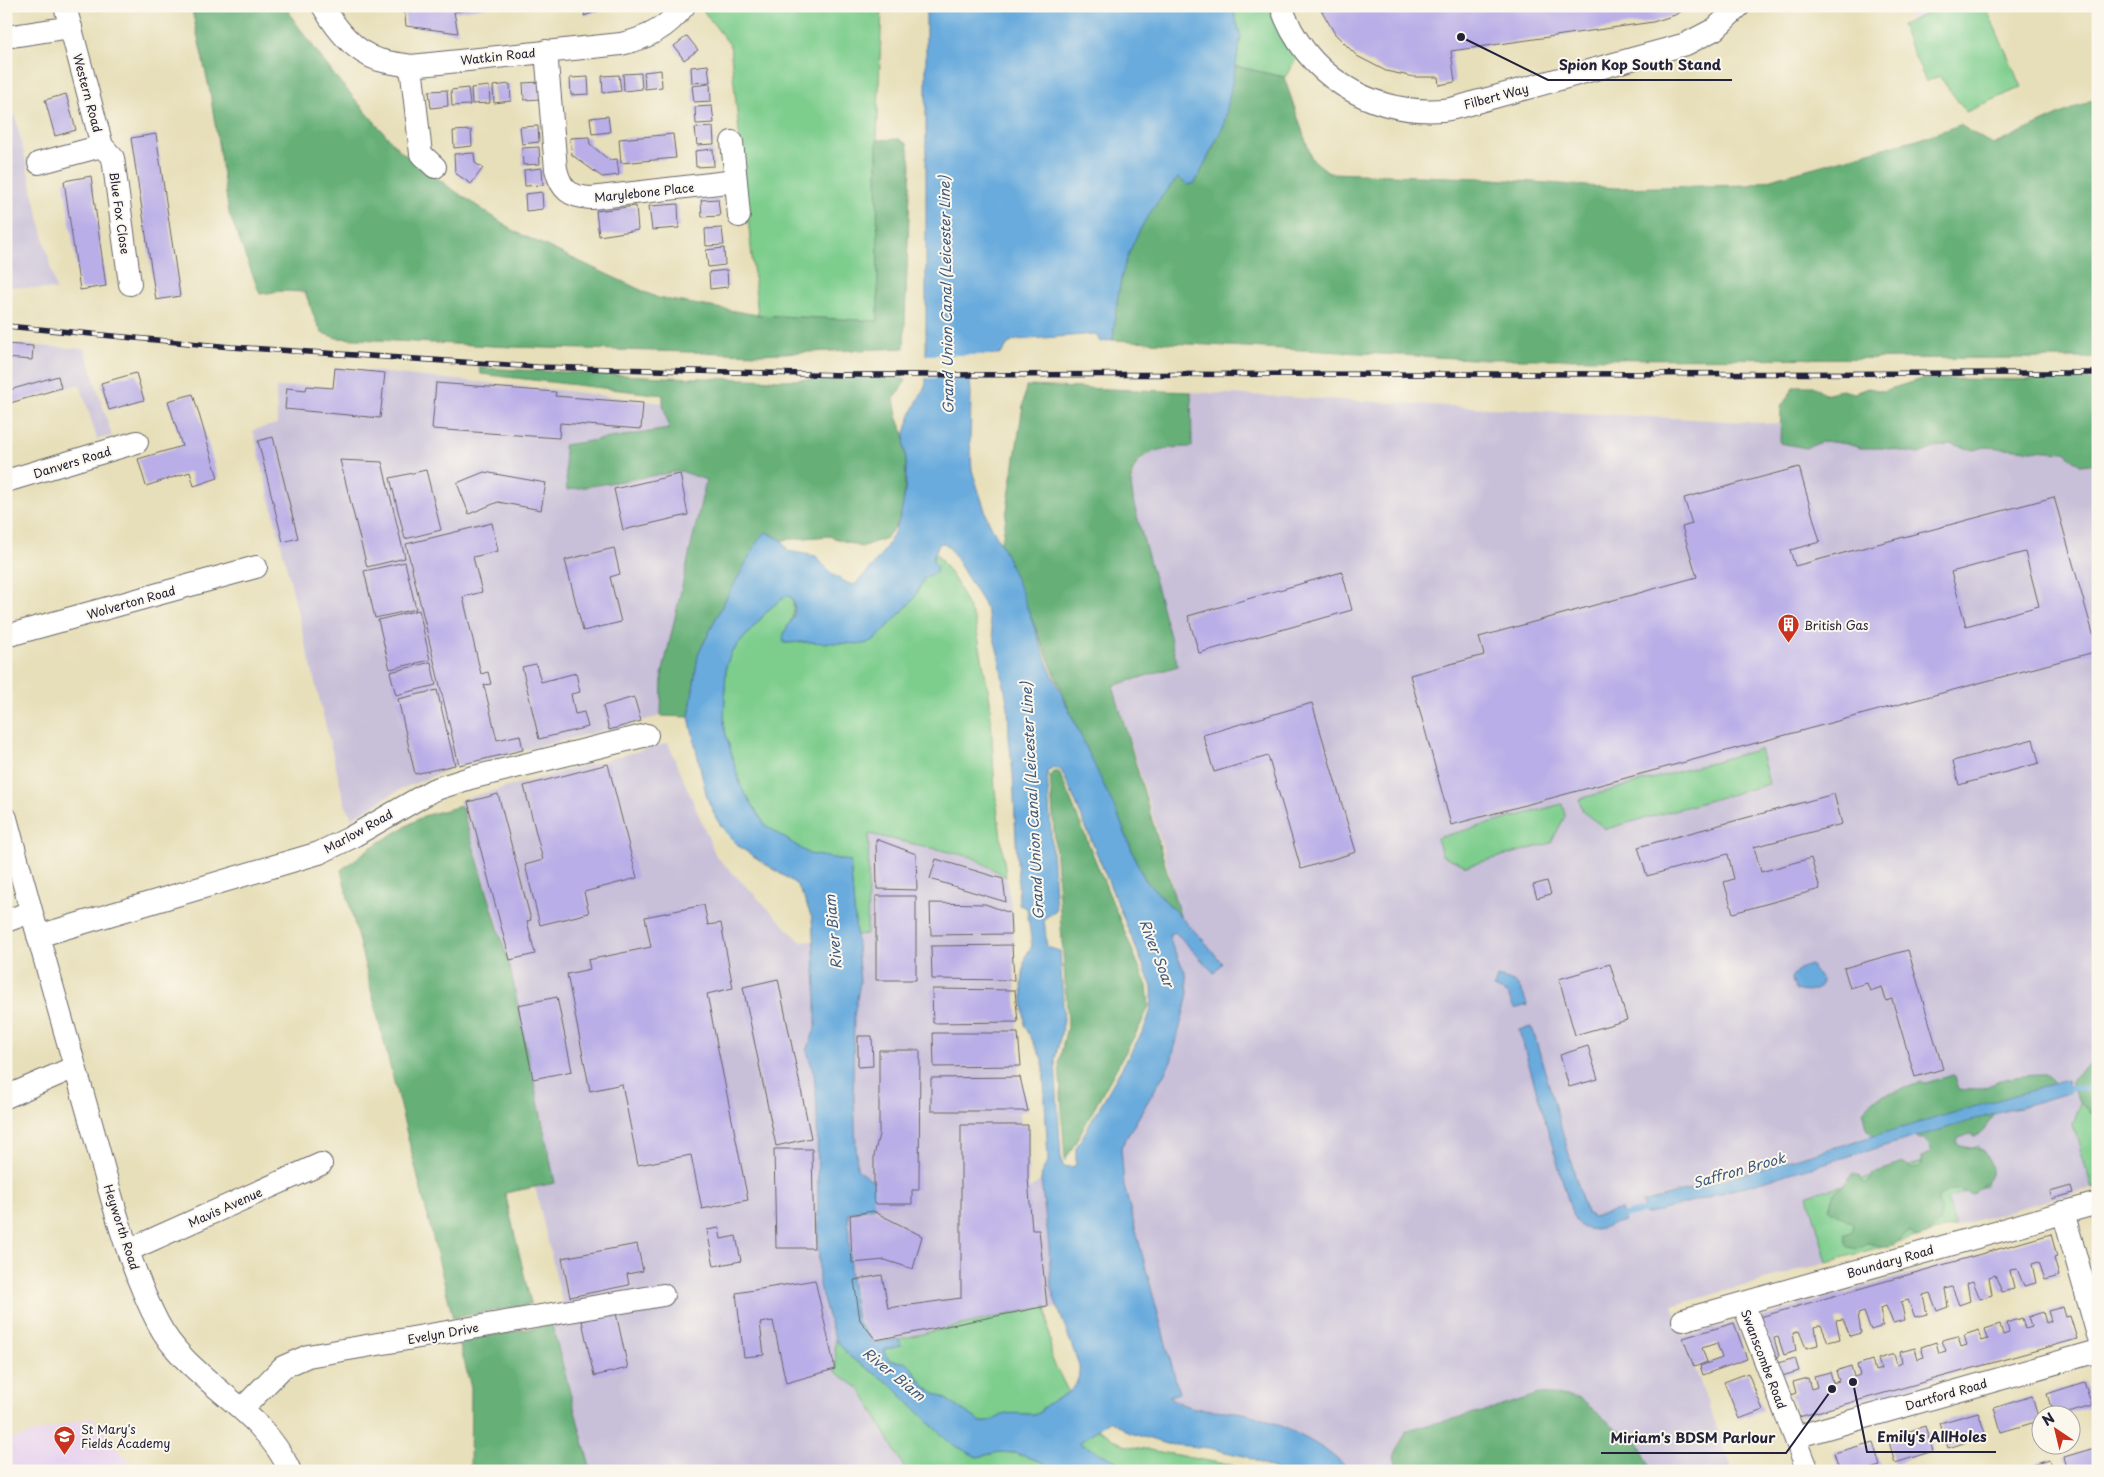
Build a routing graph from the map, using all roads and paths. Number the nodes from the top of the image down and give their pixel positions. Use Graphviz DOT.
graph roads {
  1 [pos="322,6"];
  2 [pos="684,6"];
  3 [pos="1281,6"];
  4 [pos="1739,6"];
  5 [pos="68,17"];
  6 [pos="6,37"];
  7 [pos="546,51"];
  8 [pos="411,66"];
  9 [pos="732,142"];
  10 [pos="102,146"];
  11 [pos="39,164"];
  12 [pos="435,166"];
  13 [pos="736,181"];
  14 [pos="739,216"];
  15 [pos="130,284"];
  16 [pos="137,442"];
  17 [pos="6,481"];
  18 [pos="256,567"];
  19 [pos="6,636"];
  20 [pos="648,735"];
  21 [pos="6,818"];
  22 [pos="31,912"];
  23 [pos="6,921"];
  24 [pos="38,936"];
  25 [pos="75,1068"];
  26 [pos="6,1096"];
  27 [pos="321,1164"];
  28 [pos="2098,1203"];
  29 [pos="2063,1212"];
  30 [pos="129,1250"];
  31 [pos="662,1295"];
  32 [pos="1743,1303"];
  33 [pos="1683,1320"];
  34 [pos="2098,1335"];
  35 [pos="2098,1351"];
  36 [pos="243,1408"];
  37 [pos="1795,1437"];
  38 [pos="290,1471"];
  39 [pos="1808,1471"];
  1 -- 8 [label="street, Watkin Road"];
  2 -- 7 [label="street, Watkin Road"];
  3 -- 4 [label="street, Filbert Way"];
  5 -- 6 [label="street"];
  5 -- 10 [label="street, Western Road"];
  7 -- 8 [label="street, Watkin Road"];
  7 -- 13 [label="street, Marylebone Place"];
  8 -- 12 [label="street"];
  9 -- 13 [label="street"];
  10 -- 11 [label="street, Western Road"];
  10 -- 15 [label="street, Blue Fox Close"];
  13 -- 14 [label="street"];
  16 -- 17 [label="street, Danvers Road"];
  18 -- 19 [label="street, Wolverton Road"];
  20 -- 24 [label="street, Marlow Road"];
  21 -- 22 [label="street, Heyworth Road"];
  22 -- 23 [label="street"];
  22 -- 24 [label="street, Heyworth Road"];
  24 -- 25 [label="street, Heyworth Road"];
  25 -- 26 [label="street"];
  25 -- 30 [label="street, Heyworth Road"];
  27 -- 30 [label="street, Mavis Avenue"];
  28 -- 29 [label="street, Boundary Road"];
  29 -- 32 [label="street, Boundary Road"];
  29 -- 34 [label="street"];
  30 -- 36 [label="street, Heyworth Road"];
  31 -- 36 [label="street, Evelyn Drive"];
  32 -- 33 [label="street, Boundary Road"];
  32 -- 37 [label="street, Swanscombe Road"];
  35 -- 37 [label="street, Dartford Road"];
  36 -- 38 [label="street, Heyworth Road"];
  37 -- 39 [label="street, Swanscombe Road"];
}
